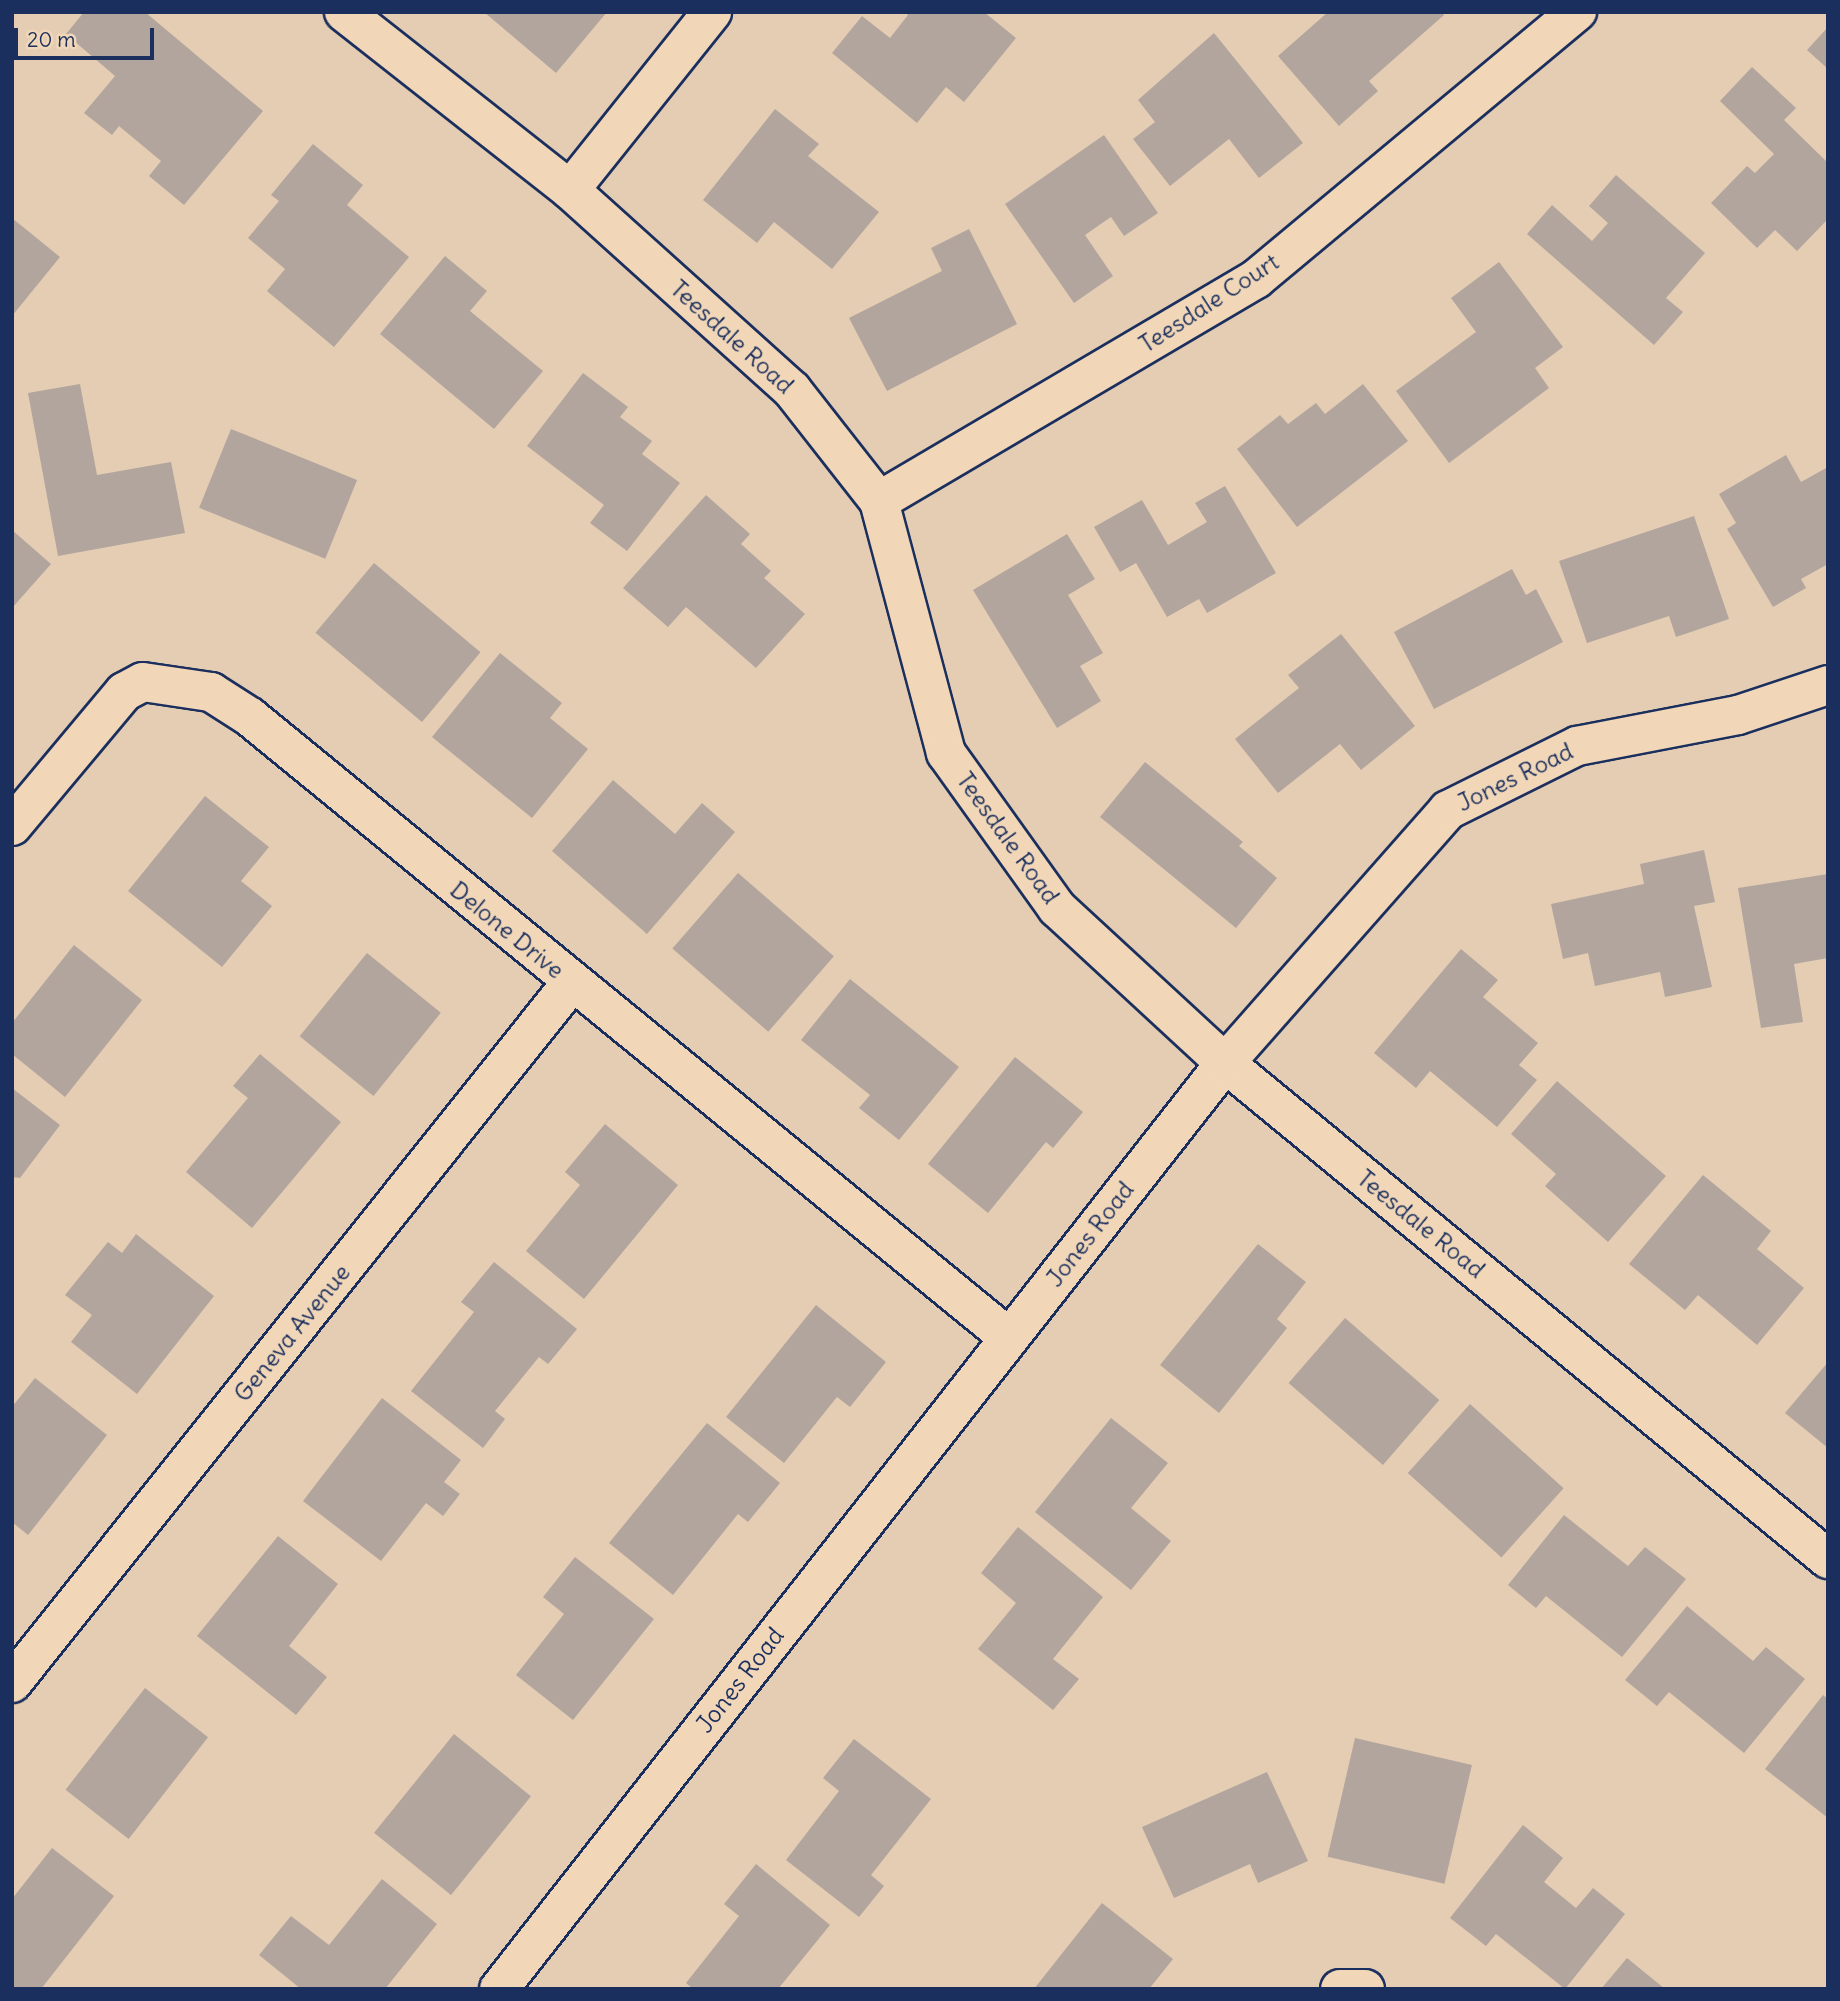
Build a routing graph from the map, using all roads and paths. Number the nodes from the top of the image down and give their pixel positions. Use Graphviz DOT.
graph roads {
  1 [pos="344,12"];
  2 [pos="712,12"];
  3 [pos="1577,12"];
  4 [pos="570,190"];
  5 [pos="879,501"];
  6 [pos="1828,685"];
  7 [pos="12,826"];
  8 [pos="572,982"];
  9 [pos="1225,1063"];
  10 [pos="1008,1337"];
  11 [pos="1828,1559"];
  12 [pos="12,1683"];
  13 [pos="499,1989"];
  14 [pos="1340,1989"];
  15 [pos="1365,1989"];
  1 -- 4 [label="street, Teesdale Road"];
  2 -- 4 [label="street"];
  3 -- 5 [label="street, Teesdale Court"];
  4 -- 5 [label="street, Teesdale Road"];
  5 -- 9 [label="street, Teesdale Road"];
  6 -- 9 [label="street, Jones Road"];
  7 -- 8 [label="street, Delone Drive"];
  8 -- 10 [label="street, Delone Drive"];
  8 -- 12 [label="street, Geneva Avenue"];
  9 -- 10 [label="street, Jones Road"];
  9 -- 11 [label="street, Teesdale Road"];
  10 -- 13 [label="street, Jones Road"];
  14 -- 15 [label="street"];
}
